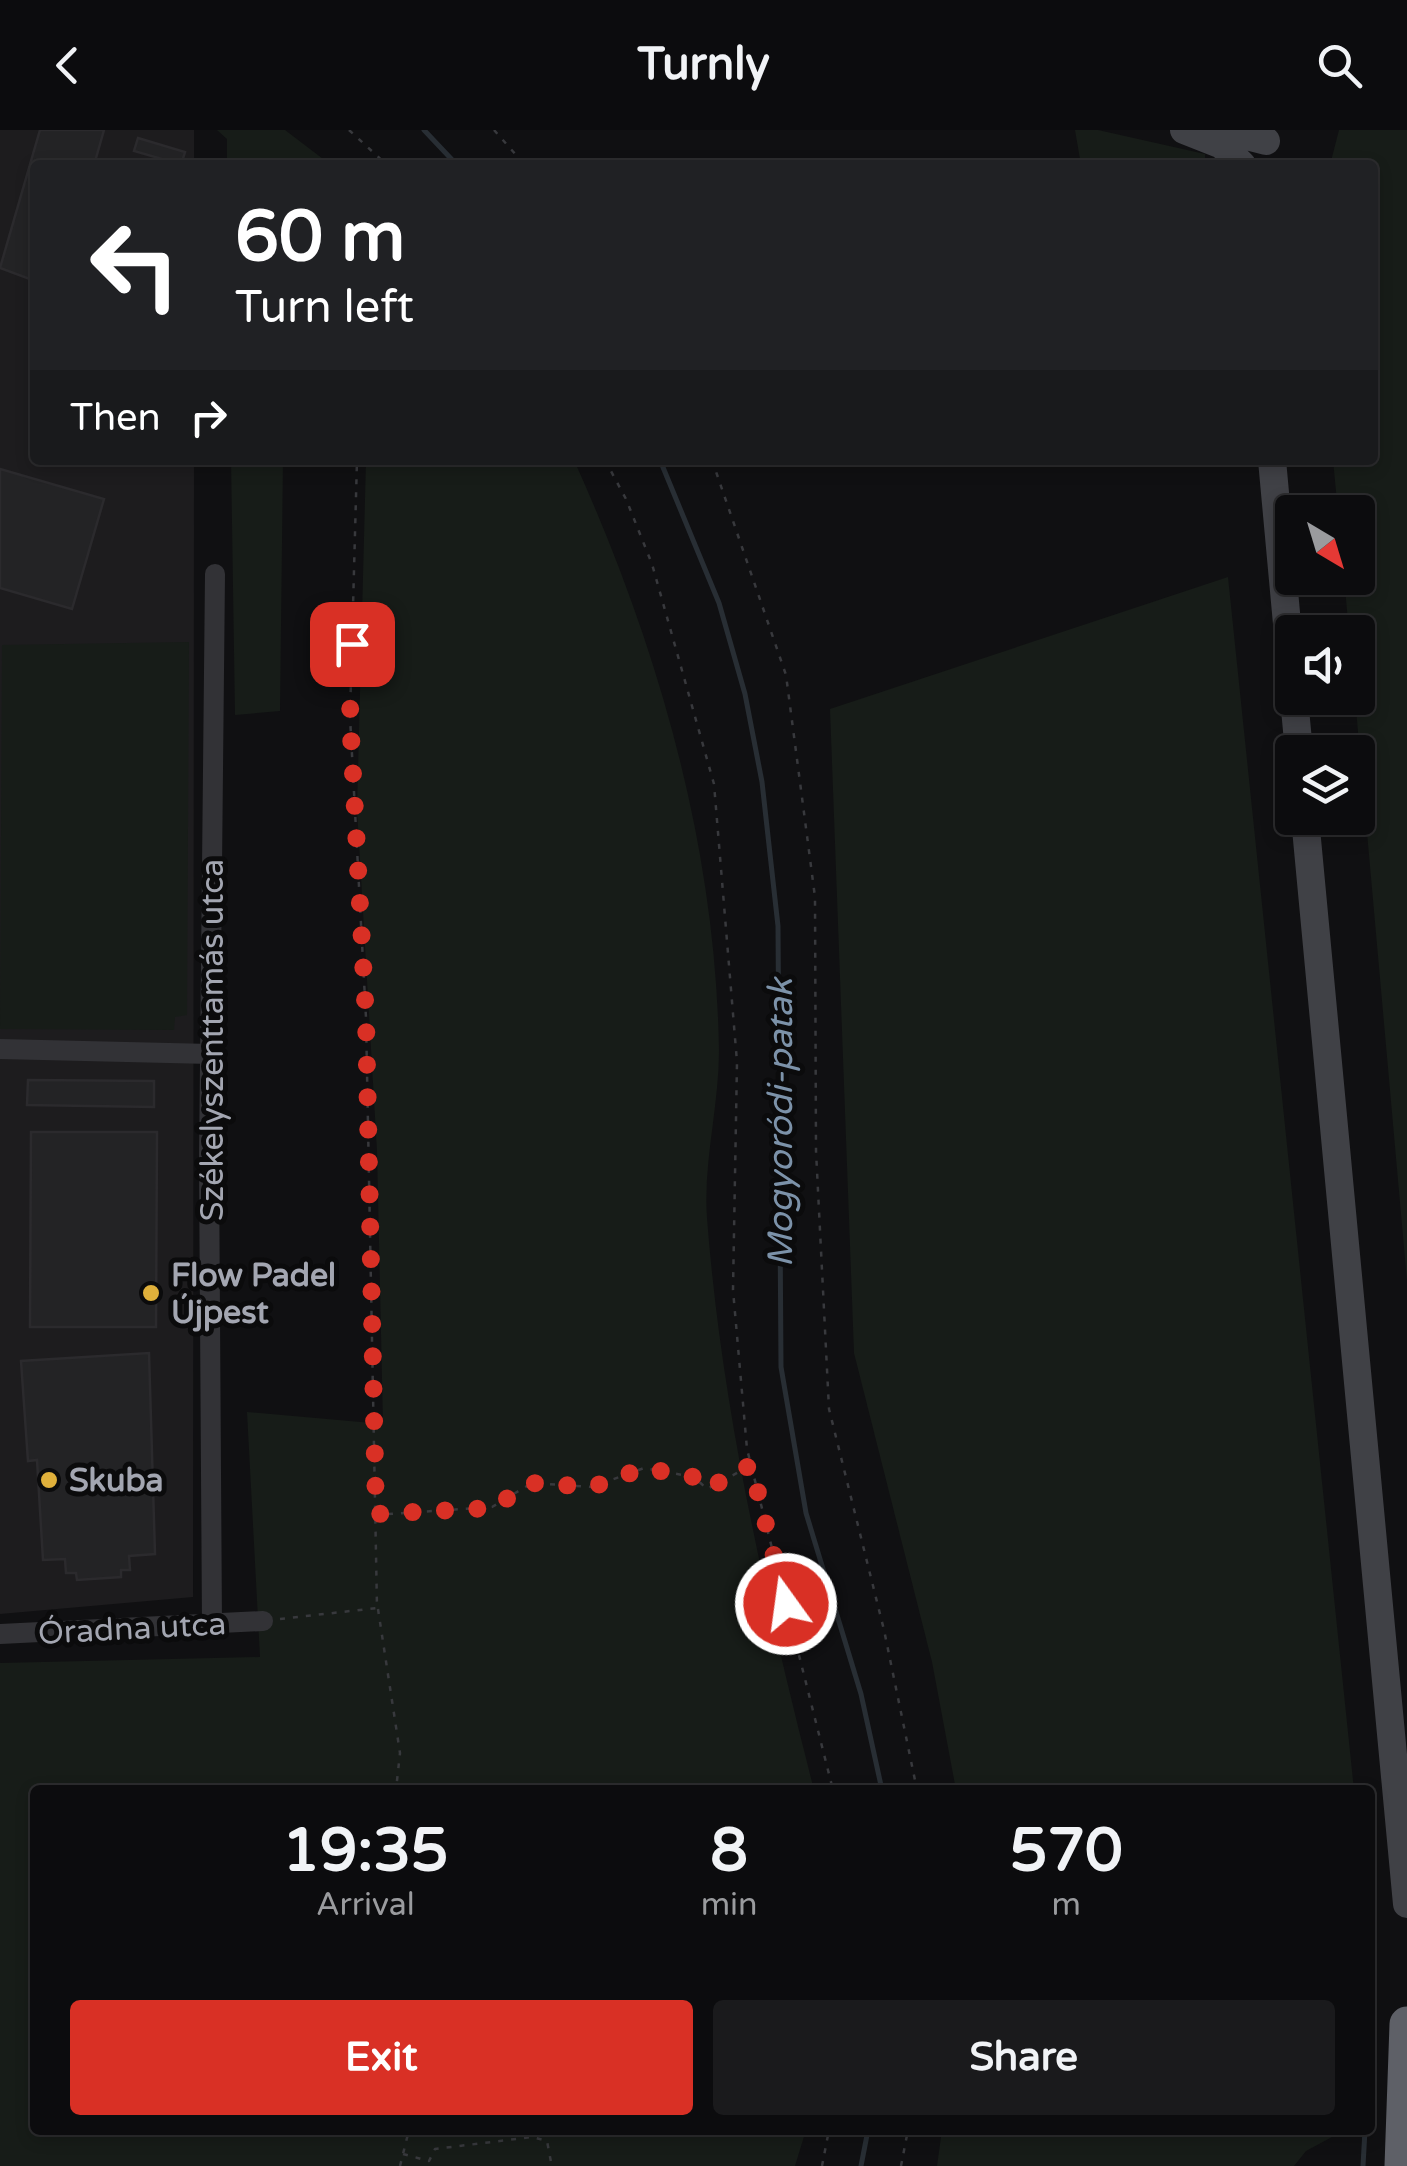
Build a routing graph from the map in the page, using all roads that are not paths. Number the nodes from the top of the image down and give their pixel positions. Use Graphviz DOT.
graph roads {
  1 [pos="1184,130"];
  2 [pos="1223,130"];
  3 [pos="1266,145"];
  4 [pos="1237,160"];
  5 [pos="1272,465"];
  6 [pos="215,574"];
  7 [pos="1286,615"];
  8 [pos="1307,835"];
  9 [pos="0,1049"];
  10 [pos="211,1054"];
  11 [pos="264,1621"];
  12 [pos="212,1626"];
  13 [pos="0,1634"];
  14 [pos="1407,1904"];
  15 [pos="1407,2024"];
  16 [pos="1402,2166"];
  1 -- 4 [label="main road"];
  2 -- 3 [label="main road"];
  5 -- 7 [label="main road"];
  6 -- 10 [label="street, Székelyszenttamás utca"];
  8 -- 14 [label="main road"];
  9 -- 10 [label="street"];
  10 -- 12 [label="street, Székelyszenttamás utca"];
  11 -- 12 [label="street, Óradna utca"];
  12 -- 13 [label="street, Óradna utca"];
  15 -- 16 [label="highway"];
}
